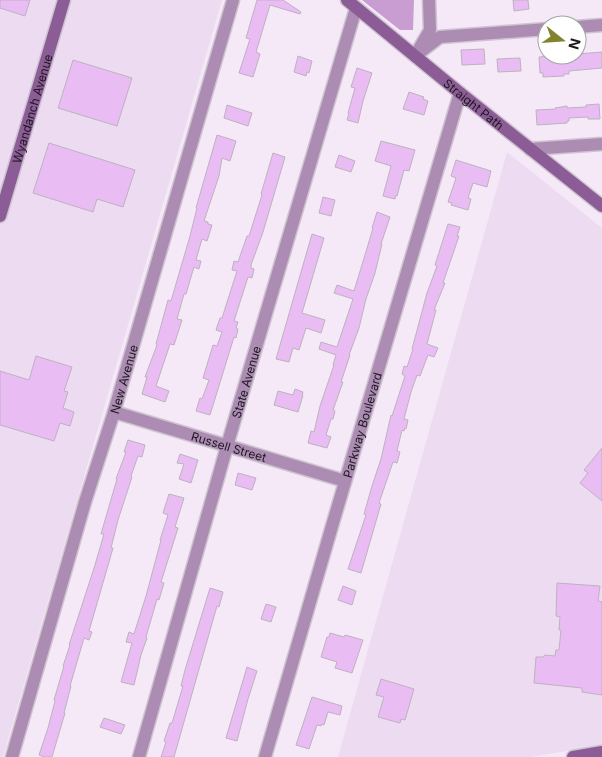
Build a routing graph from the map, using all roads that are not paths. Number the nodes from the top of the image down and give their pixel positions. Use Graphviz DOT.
graph roads {
  1 [pos="64,0"];
  2 [pos="232,0"];
  3 [pos="429,0"];
  4 [pos="352,4"];
  5 [pos="602,25"];
  6 [pos="587,26"];
  7 [pos="537,30"];
  8 [pos="415,56"];
  9 [pos="460,93"];
  10 [pos="602,144"];
  11 [pos="530,149"];
  12 [pos="602,206"];
  13 [pos="0,216"];
  14 [pos="114,412"];
  15 [pos="226,446"];
  16 [pos="345,481"];
  17 [pos="602,752"];
  18 [pos="12,757"];
  19 [pos="139,757"];
  20 [pos="265,757"];
  21 [pos="573,757"];
  1 -- 13 [label="main road, Wyandanch Avenue"];
  2 -- 14 [label="street, New Avenue"];
  3 -- 8 [label="street"];
  4 -- 8 [label="main road, Straight Path"];
  4 -- 15 [label="street, State Avenue"];
  5 -- 6 [label="street"];
  7 -- 8 [label="street"];
  8 -- 9 [label="main road, Straight Path"];
  9 -- 11 [label="main road, Straight Path"];
  9 -- 16 [label="street, Parkway Boulevard"];
  10 -- 11 [label="street"];
  11 -- 12 [label="main road, Straight Path"];
  14 -- 15 [label="street, Russell Street"];
  14 -- 18 [label="street, New Avenue"];
  15 -- 16 [label="street, Russell Street"];
  15 -- 19 [label="street, State Avenue"];
  16 -- 20 [label="street, Parkway Boulevard"];
  17 -- 21 [label="main road"];
}
